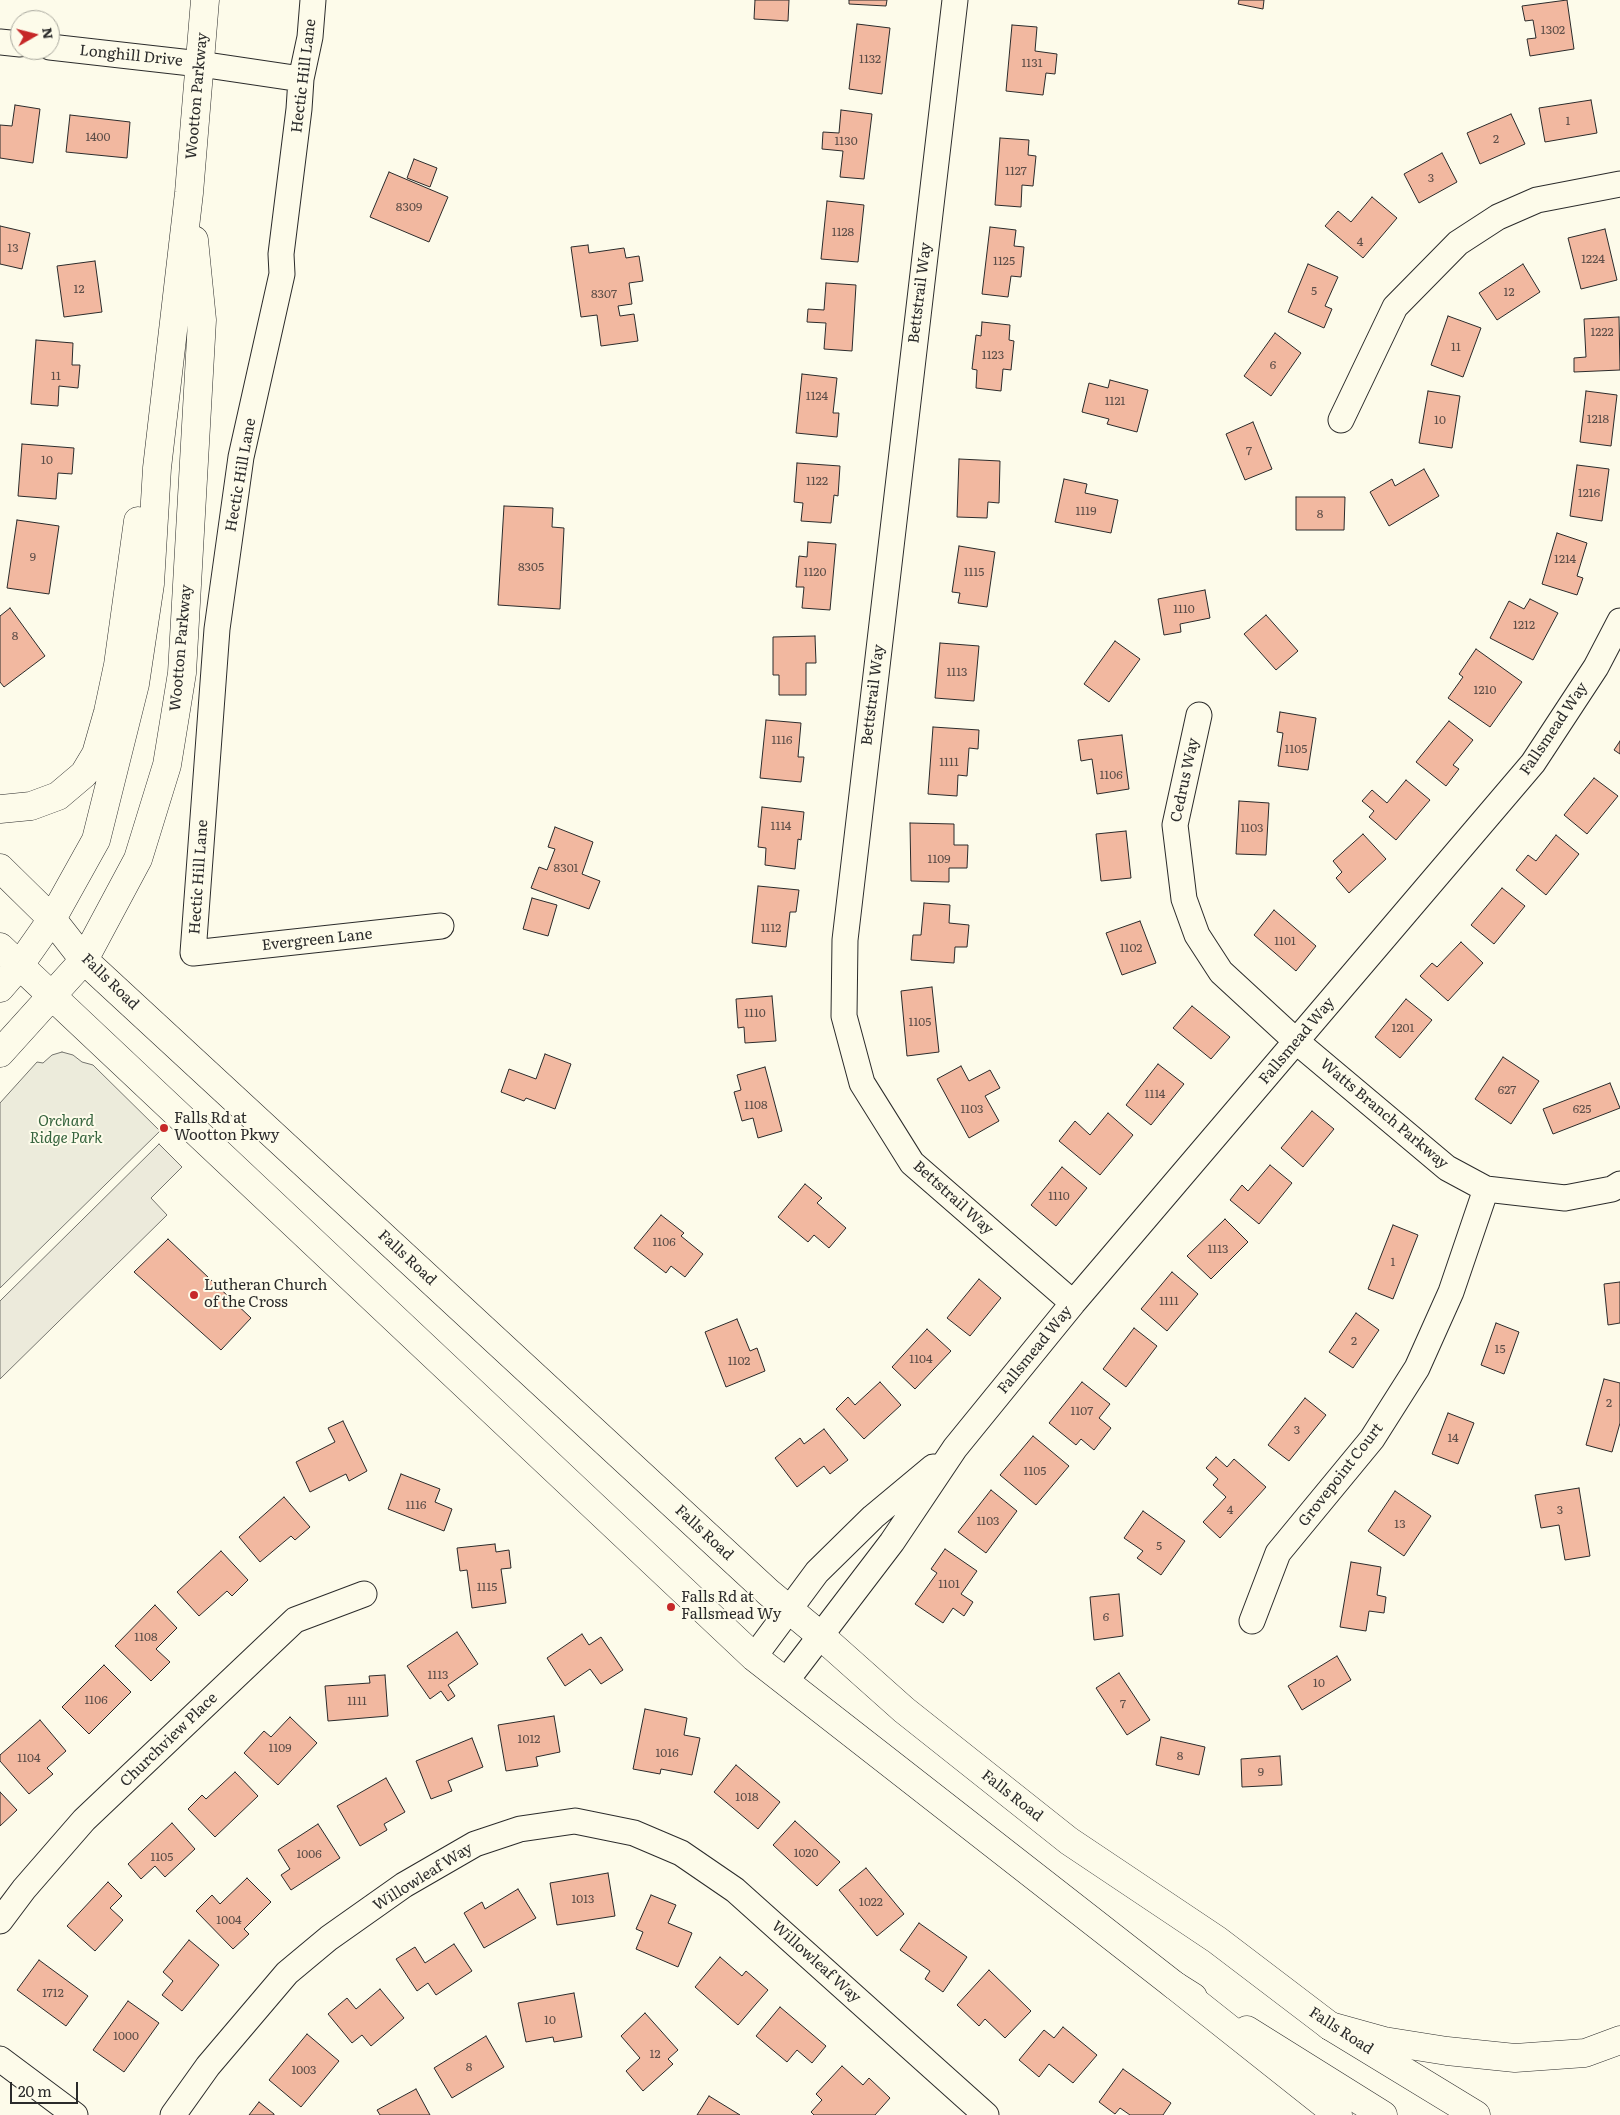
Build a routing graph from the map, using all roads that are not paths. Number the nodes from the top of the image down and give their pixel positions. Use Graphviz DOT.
graph roads {
  1 [pos="205,0"];
  2 [pos="313,0"];
  3 [pos="954,0"];
  4 [pos="60,48"];
  5 [pos="200,64"];
  6 [pos="301,79"];
  7 [pos="1620,184"];
  8 [pos="189,193"];
  9 [pos="1341,420"];
  10 [pos="157,468"];
  11 [pos="1620,621"];
  12 [pos="1199,715"];
  13 [pos="0,809"];
  14 [pos="0,868"];
  15 [pos="52,919"];
  16 [pos="441,926"];
  17 [pos="193,953"];
  18 [pos="9,956"];
  19 [pos="84,960"];
  20 [pos="0,988"];
  21 [pos="52,997"];
  22 [pos="1296,1042"];
  23 [pos="0,1054"];
  24 [pos="1620,1184"];
  25 [pos="1486,1189"];
  26 [pos="1073,1303"];
  27 [pos="955,1448"];
  28 [pos="364,1594"];
  29 [pos="788,1610"];
  30 [pos="1252,1621"];
  31 [pos="821,1636"];
  32 [pos="754,1657"];
  33 [pos="786,1681"];
  34 [pos="0,1921"];
  35 [pos="1174,1985"];
  36 [pos="1330,2026"];
  37 [pos="1620,2040"];
  38 [pos="0,2059"];
  39 [pos="76,2115"];
  40 [pos="173,2115"];
  41 [pos="986,2115"];
  42 [pos="1338,2115"];
  43 [pos="1383,2115"];
  44 [pos="1476,2115"];
  1 -- 5 [label="main road, Wootton Parkway"];
  2 -- 6 [label="street, Hectic Hill Lane"];
  3 -- 26 [label="street, Bettstrail Way"];
  4 -- 5 [label="street, Longhill Drive"];
  5 -- 6 [label="street, Longhill Drive"];
  5 -- 8 [label="main road, Wootton Parkway"];
  6 -- 17 [label="street, Hectic Hill Lane"];
  7 -- 9 [label="street"];
  8 -- 10 [label="main road, Wootton Parkway"];
  8 -- 19 [label="main road, Wootton Parkway"];
  10 -- 13 [label="main road"];
  10 -- 15 [label="main road, Wootton Parkway"];
  11 -- 22 [label="street, Fallsmead Way"];
  12 -- 22 [label="street, Cedrus Way"];
  14 -- 15 [label="main road, Falls Road"];
  15 -- 18 [label="main road, Wootton Parkway"];
  15 -- 19 [label="main road, Falls Road"];
  16 -- 17 [label="street, Evergreen Lane"];
  18 -- 20 [label="main road, Wootton Parkway"];
  18 -- 21 [label="main road"];
  19 -- 21 [label="main road, Wootton Parkway"];
  19 -- 29 [label="main road, Falls Road"];
  21 -- 23 [label="main road, Wootton Parkway"];
  21 -- 32 [label="main road"];
  22 -- 25 [label="street, Watts Branch Parkway"];
  22 -- 26 [label="street, Fallsmead Way"];
  24 -- 25 [label="street, Watts Branch Parkway"];
  25 -- 30 [label="street, Grovepoint Court"];
  26 -- 27 [label="street, Fallsmead Way"];
  27 -- 29 [label="street, Fallsmead Way"];
  27 -- 31 [label="street, Fallsmead Way"];
  28 -- 34 [label="street, Churchview Place"];
  29 -- 31 [label="main road, Falls Road"];
  29 -- 32 [label="street, Fallsmead Way"];
  31 -- 33 [label="street, Fallsmead Way"];
  31 -- 36 [label="main road, Falls Road"];
  32 -- 33 [label="main road"];
  33 -- 35 [label="main road"];
  35 -- 42 [label="main road"];
  35 -- 43 [label="main road"];
  36 -- 37 [label="main road"];
  36 -- 44 [label="main road, Falls Road"];
  38 -- 39 [label="street"];
  40 -- 41 [label="street, Willowleaf Way"];
}
